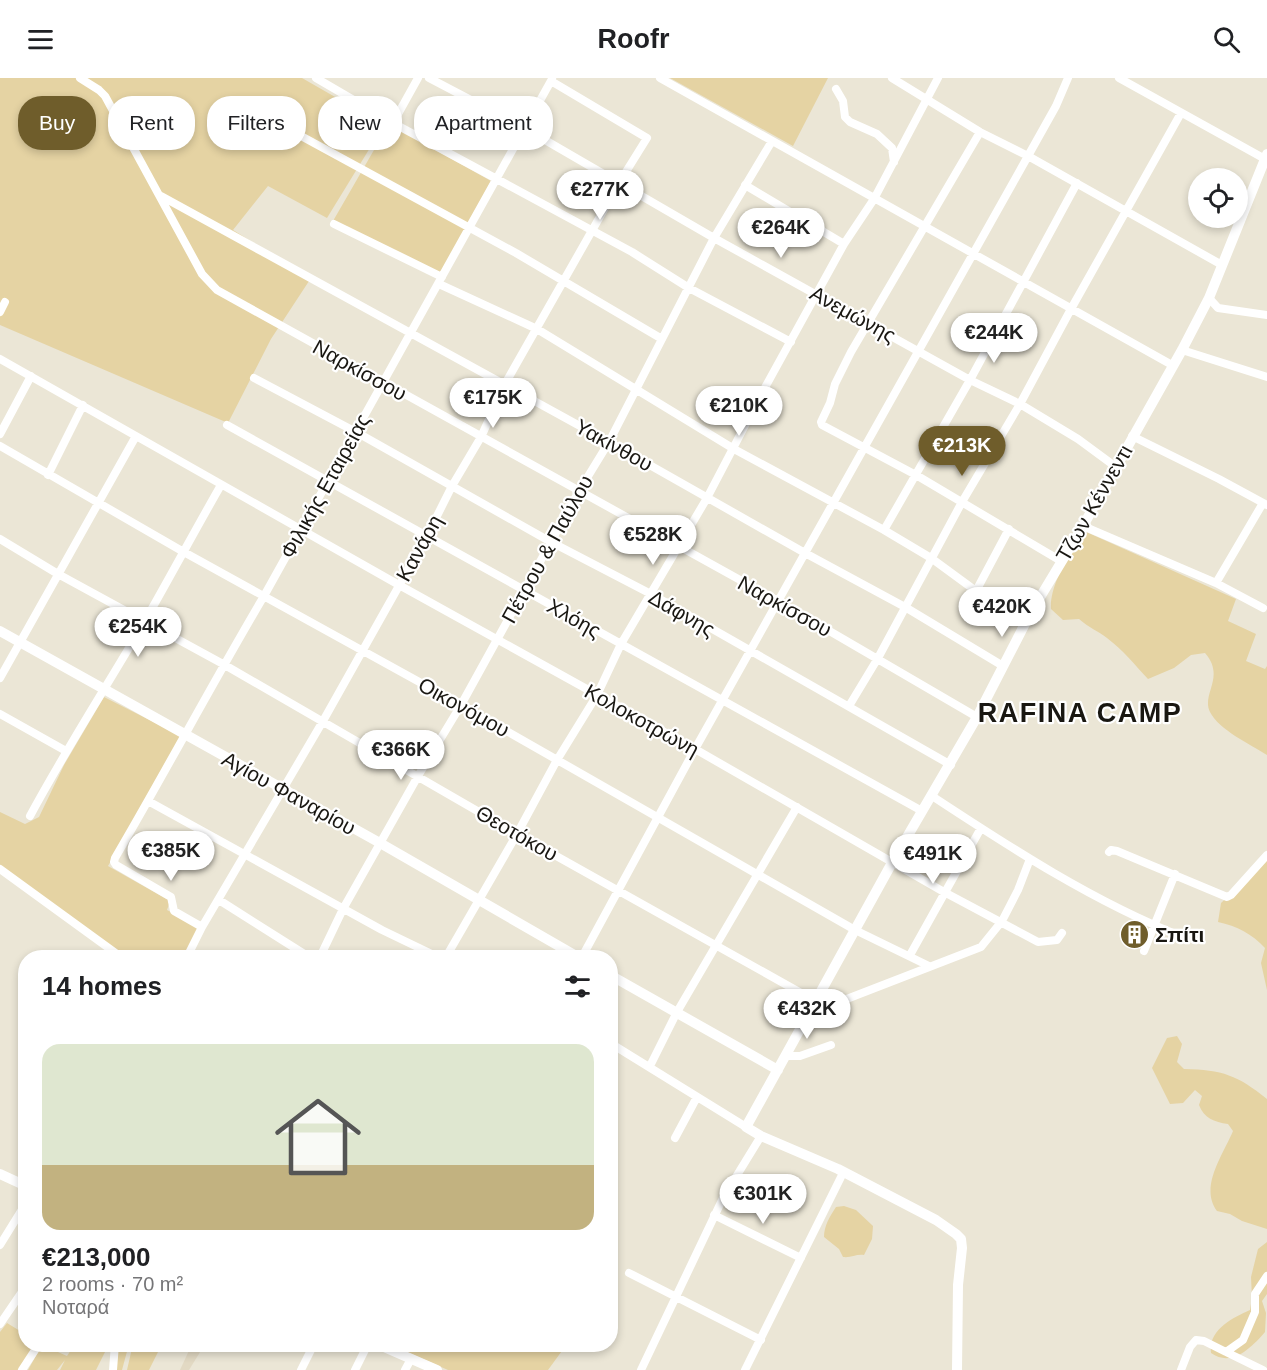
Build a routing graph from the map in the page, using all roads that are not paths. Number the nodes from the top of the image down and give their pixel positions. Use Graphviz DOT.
graph roads {
  1 [pos="80,78"];
  2 [pos="316,78"];
  3 [pos="418,78"];
  4 [pos="429,78"];
  5 [pos="660,78"];
  6 [pos="892,78"];
  7 [pos="938,78"];
  8 [pos="1068,78"];
  9 [pos="1119,78"];
  10 [pos="552,80"];
  11 [pos="836,89"];
  12 [pos="347,96"];
  13 [pos="463,96"];
  14 [pos="544,96"];
  15 [pos="927,99"];
  16 [pos="402,107"];
  17 [pos="1181,113"];
  18 [pos="402,128"];
  19 [pos="980,132"];
  20 [pos="306,139"];
  21 [pos="772,141"];
  22 [pos="553,145"];
  23 [pos="514,150"];
  24 [pos="1028,156"];
  25 [pos="1266,156"];
  26 [pos="894,162"];
  27 [pos="497,180"];
  28 [pos="619,183"];
  29 [pos="1077,183"];
  30 [pos="745,185"];
  31 [pos="159,195"];
  32 [pos="874,199"];
  33 [pos="1126,211"];
  34 [pos="334,224"];
  35 [pos="925,226"];
  36 [pos="471,228"];
  37 [pos="592,232"];
  38 [pos="714,238"];
  39 [pos="844,244"];
  40 [pos="973,255"];
  41 [pos="1222,265"];
  42 [pos="1024,280"];
  43 [pos="440,281"];
  44 [pos="564,281"];
  45 [pos="689,288"];
  46 [pos="817,294"];
  47 [pos="1209,298"];
  48 [pos="5,302"];
  49 [pos="1071,309"];
  50 [pos="0,312"];
  51 [pos="1267,315"];
  52 [pos="869,322"];
  53 [pos="537,329"];
  54 [pos="411,333"];
  55 [pos="663,339"];
  56 [pos="791,342"];
  57 [pos="1182,350"];
  58 [pos="919,351"];
  59 [pos="0,359"];
  60 [pos="1172,365"];
  61 [pos="32,376"];
  62 [pos="1267,377"];
  63 [pos="254,378"];
  64 [pos="970,380"];
  65 [pos="383,383"];
  66 [pos="505,384"];
  67 [pos="637,388"];
  68 [pos="1020,404"];
  69 [pos="83,405"];
  70 [pos="226,425"];
  71 [pos="356,432"];
  72 [pos="0,434"];
  73 [pos="136,436"];
  74 [pos="481,436"];
  75 [pos="1132,436"];
  76 [pos="609,442"];
  77 [pos="0,446"];
  78 [pos="864,448"];
  79 [pos="734,449"];
  80 [pos="1116,467"];
  81 [pos="48,475"];
  82 [pos="916,475"];
  83 [pos="328,481"];
  84 [pos="221,485"];
  85 [pos="452,486"];
  86 [pos="579,491"];
  87 [pos="707,498"];
  88 [pos="833,502"];
  89 [pos="962,502"];
  90 [pos="98,503"];
  91 [pos="1265,504"];
  92 [pos="1083,526"];
  93 [pos="300,529"];
  94 [pos="1009,529"];
  95 [pos="884,530"];
  96 [pos="427,536"];
  97 [pos="0,539"];
  98 [pos="551,542"];
  99 [pos="680,546"];
  100 [pos="182,551"];
  101 [pos="805,553"];
  102 [pos="931,558"];
  103 [pos="1061,561"];
  104 [pos="58,574"];
  105 [pos="1216,583"];
  106 [pos="399,585"];
  107 [pos="524,590"];
  108 [pos="976,591"];
  109 [pos="651,594"];
  110 [pos="264,596"];
  111 [pos="778,601"];
  112 [pos="905,607"];
  113 [pos="1263,608"];
  114 [pos="1030,614"];
  115 [pos="144,622"];
  116 [pos="0,631"];
  117 [pos="497,640"];
  118 [pos="20,642"];
  119 [pos="621,644"];
  120 [pos="362,650"];
  121 [pos="750,651"];
  122 [pos="878,658"];
  123 [pos="224,664"];
  124 [pos="1002,666"];
  125 [pos="0,678"];
  126 [pos="104,690"];
  127 [pos="597,695"];
  128 [pos="722,700"];
  129 [pos="461,705"];
  130 [pos="849,706"];
  131 [pos="0,714"];
  132 [pos="977,717"];
  133 [pos="323,721"];
  134 [pos="186,735"];
  135 [pos="695,749"];
  136 [pos="66,751"];
  137 [pos="557,760"];
  138 [pos="951,765"];
  139 [pos="418,776"];
  140 [pos="281,789"];
  141 [pos="932,796"];
  142 [pos="148,801"];
  143 [pos="797,807"];
  144 [pos="922,811"];
  145 [pos="30,816"];
  146 [pos="657,817"];
  147 [pos="981,828"];
  148 [pos="518,834"];
  149 [pos="380,843"];
  150 [pos="1109,852"];
  151 [pos="245,854"];
  152 [pos="1267,855"];
  153 [pos="1030,859"];
  154 [pos="893,861"];
  155 [pos="0,869"];
  156 [pos="757,874"];
  157 [pos="1174,874"];
  158 [pos="619,890"];
  159 [pos="944,892"];
  160 [pos="219,900"];
  161 [pos="479,902"];
  162 [pos="343,909"];
  163 [pos="1002,921"];
  164 [pos="1155,926"];
  165 [pos="202,927"];
  166 [pos="855,930"];
  167 [pos="1062,933"];
  168 [pos="1183,937"];
  169 [pos="715,945"];
  170 [pos="111,950"];
  171 [pos="190,950"];
  172 [pos="298,950"];
  173 [pos="323,950"];
  174 [pos="424,950"];
  175 [pos="450,950"];
  176 [pos="567,950"];
  177 [pos="584,950"];
  178 [pos="1144,951"];
  179 [pos="910,955"];
  180 [pos="929,966"];
  181 [pos="618,979"];
  182 [pos="815,1002"];
  183 [pos="676,1012"];
  184 [pos="831,1045"];
  185 [pos="618,1048"];
  186 [pos="786,1056"];
  187 [pos="650,1066"];
  188 [pos="778,1070"];
  189 [pos="697,1097"];
  190 [pos="746,1126"];
  191 [pos="761,1136"];
  192 [pos="675,1138"];
  193 [pos="843,1173"];
  194 [pos="0,1174"];
  195 [pos="18,1182"];
  196 [pos="714,1215"];
  197 [pos="18,1216"];
  198 [pos="0,1245"];
  199 [pos="801,1258"];
  200 [pos="630,1273"];
  201 [pos="1267,1276"];
  202 [pos="18,1298"];
  203 [pos="676,1298"];
  204 [pos="0,1324"];
  205 [pos="761,1340"];
  206 [pos="34,1352"];
  207 [pos="114,1352"];
  208 [pos="310,1352"];
  209 [pos="364,1352"];
  210 [pos="395,1352"];
  211 [pos="1226,1352"];
  212 [pos="411,1359"];
  213 [pos="22,1370"];
  214 [pos="113,1370"];
  215 [pos="301,1370"];
  216 [pos="355,1370"];
  217 [pos="405,1370"];
  218 [pos="437,1370"];
  219 [pos="641,1370"];
  220 [pos="745,1370"];
  221 [pos="957,1370"];
  222 [pos="1181,1370"];
  223 [pos="1263,1370"];
  1 -- 31 [label="street, Ναρκίσσου"];
  2 -- 12 [label="street"];
  3 -- 16 [label="street"];
  4 -- 13 [label="street, Ανεμώνης"];
  5 -- 21 [label="street"];
  6 -- 15 [label="street"];
  7 -- 15 [label="street"];
  8 -- 24 [label="street"];
  9 -- 17 [label="street"];
  10 -- 14 [label="street, Φιλικής Εταιρείας"];
  10 -- 28 [label="street, Κανάρη"];
  11 -- 26 [label="street"];
  15 -- 19 [label="street"];
  15 -- 26 [label="street"];
  17 -- 25 [label="street"];
  17 -- 33 [label="street"];
  18 -- 27 [label="street"];
  19 -- 24 [label="street"];
  19 -- 35 [label="street"];
  20 -- 36 [label="street"];
  21 -- 30 [label="street, Πέτρου & Παύλου"];
  21 -- 32 [label="street"];
  22 -- 28 [label="street, Ανεμώνης"];
  23 -- 27 [label="street, Φιλικής Εταιρείας"];
  24 -- 29 [label="street"];
  24 -- 40 [label="street"];
  25 -- 41 [label="street, Τζων Κέννεντι"];
  26 -- 32 [label="street"];
  27 -- 36 [label="street, Φιλικής Εταιρείας"];
  27 -- 37 [label="street"];
  28 -- 37 [label="street, Κανάρη"];
  28 -- 38 [label="street, Ανεμώνης"];
  29 -- 33 [label="street"];
  29 -- 42 [label="street"];
  30 -- 38 [label="street, Πέτρου & Παύλου"];
  30 -- 39 [label="street"];
  31 -- 54 [label="street, Υακίνθου"];
  31 -- 65 [label="street, Ναρκίσσου"];
  32 -- 35 [label="street"];
  32 -- 39 [label="street"];
  33 -- 41 [label="street"];
  33 -- 49 [label="street"];
  34 -- 43 [label="street"];
  35 -- 40 [label="street"];
  35 -- 52 [label="street"];
  36 -- 43 [label="street, Φιλικής Εταιρείας"];
  36 -- 44 [label="street"];
  37 -- 44 [label="street, Κανάρη"];
  37 -- 45 [label="street"];
  38 -- 45 [label="street, Πέτρου & Παύλου"];
  38 -- 46 [label="street, Ανεμώνης"];
  39 -- 46 [label="street"];
  40 -- 42 [label="street"];
  40 -- 58 [label="street"];
  41 -- 47 [label="street, Τζων Κέννεντι"];
  42 -- 49 [label="street"];
  42 -- 64 [label="street"];
  43 -- 53 [label="street"];
  43 -- 54 [label="street, Φιλικής Εταιρείας"];
  44 -- 53 [label="street, Κανάρη"];
  44 -- 55 [label="street"];
  45 -- 55 [label="street, Πέτρου & Παύλου"];
  45 -- 56 [label="street"];
  46 -- 52 [label="street, Ανεμώνης"];
  46 -- 56 [label="street"];
  47 -- 51 [label="street"];
  47 -- 57 [label="street, Τζων Κέννεντι"];
  48 -- 50 [label="street"];
  49 -- 60 [label="street"];
  49 -- 68 [label="street"];
  52 -- 58 [label="street, Ανεμώνης"];
  52 -- 78 [label="street"];
  53 -- 66 [label="street, Κανάρη"];
  53 -- 67 [label="street"];
  54 -- 65 [label="street, Φιλικής Εταιρείας"];
  54 -- 66 [label="street, Υακίνθου"];
  55 -- 67 [label="street, Πέτρου & Παύλου"];
  56 -- 79 [label="street"];
  57 -- 60 [label="street, Τζων Κέννεντι"];
  57 -- 62 [label="street"];
  58 -- 64 [label="street, Ανεμώνης"];
  58 -- 78 [label="street"];
  59 -- 61 [label="street, Κολοκοτρώνη"];
  60 -- 75 [label="street, Τζων Κέννεντι"];
  61 -- 69 [label="street, Κολοκοτρώνη"];
  61 -- 72 [label="street"];
  63 -- 71 [label="street, Δάφνης"];
  64 -- 68 [label="street, Ανεμώνης"];
  64 -- 82 [label="street"];
  65 -- 71 [label="street, Φιλικής Εταιρείας"];
  65 -- 74 [label="street, Ναρκίσσου"];
  66 -- 74 [label="street, Κανάρη"];
  66 -- 76 [label="street, Υακίνθου"];
  67 -- 76 [label="street, Πέτρου & Παύλου"];
  67 -- 79 [label="street"];
  68 -- 80 [label="street, Ανεμώνης"];
  68 -- 89 [label="street"];
  69 -- 73 [label="street, Κολοκοτρώνη"];
  69 -- 81 [label="street"];
  70 -- 83 [label="street, Χλόης"];
  71 -- 83 [label="street, Φιλικής Εταιρείας"];
  71 -- 85 [label="street, Δάφνης"];
  73 -- 84 [label="street, Κολοκοτρώνη"];
  73 -- 90 [label="street"];
  74 -- 85 [label="street, Κανάρη"];
  74 -- 86 [label="street, Ναρκίσσου"];
  75 -- 80 [label="street, Τζων Κέννεντι"];
  75 -- 91 [label="street"];
  76 -- 86 [label="street, Πέτρου & Παύλου"];
  76 -- 87 [label="street, Υακίνθου"];
  77 -- 81 [label="street, Οικονόμου"];
  78 -- 82 [label="street"];
  78 -- 88 [label="street"];
  79 -- 87 [label="street"];
  79 -- 88 [label="street"];
  80 -- 92 [label="street, Τζων Κέννεντι"];
  81 -- 90 [label="street, Οικονόμου"];
  82 -- 89 [label="street"];
  82 -- 95 [label="street"];
  83 -- 93 [label="street, Φιλικής Εταιρείας"];
  83 -- 96 [label="street, Χλόης"];
  84 -- 93 [label="street, Κολοκοτρώνη"];
  84 -- 100 [label="street"];
  85 -- 96 [label="street, Κανάρη"];
  85 -- 98 [label="street, Δάφνης"];
  86 -- 98 [label="street, Πέτρου & Παύλου"];
  86 -- 99 [label="street, Ναρκίσσου"];
  87 -- 99 [label="street"];
  87 -- 101 [label="street, Υακίνθου"];
  88 -- 95 [label="street"];
  88 -- 101 [label="street"];
  89 -- 94 [label="street"];
  89 -- 102 [label="street"];
  90 -- 100 [label="street, Οικονόμου"];
  90 -- 104 [label="street"];
  91 -- 105 [label="street"];
  92 -- 103 [label="street, Τζων Κέννεντι"];
  92 -- 105 [label="street"];
  93 -- 106 [label="street, Κολοκοτρώνη"];
  93 -- 110 [label="street, Φιλικής Εταιρείας"];
  94 -- 103 [label="street"];
  94 -- 108 [label="street"];
  95 -- 102 [label="street"];
  96 -- 106 [label="street, Κανάρη"];
  96 -- 107 [label="street, Χλόης"];
  97 -- 104 [label="street, Θεοτόκου"];
  98 -- 107 [label="street, Πέτρου & Παύλου"];
  98 -- 109 [label="street, Δάφνης"];
  99 -- 109 [label="street"];
  99 -- 111 [label="street, Ναρκίσσου"];
  100 -- 110 [label="street, Οικονόμου"];
  100 -- 115 [label="street"];
  101 -- 111 [label="street"];
  101 -- 112 [label="street, Υακίνθου"];
  102 -- 108 [label="street"];
  102 -- 112 [label="street"];
  103 -- 114 [label="street, Τζων Κέννεντι"];
  104 -- 115 [label="street, Θεοτόκου"];
  104 -- 118 [label="street"];
  105 -- 113 [label="street"];
  106 -- 117 [label="street, Κολοκοτρώνη"];
  106 -- 120 [label="street, Κανάρη"];
  107 -- 117 [label="street, Πέτρου & Παύλου"];
  107 -- 119 [label="street, Χλόης"];
  108 -- 114 [label="street"];
  109 -- 119 [label="street"];
  109 -- 121 [label="street, Δάφνης"];
  110 -- 120 [label="street, Οικονόμου"];
  110 -- 123 [label="street, Φιλικής Εταιρείας"];
  111 -- 121 [label="street"];
  111 -- 122 [label="street, Ναρκίσσου"];
  112 -- 122 [label="street"];
  112 -- 124 [label="street, Υακίνθου"];
  114 -- 124 [label="street, Τζων Κέννεντι"];
  115 -- 123 [label="street, Θεοτόκου"];
  115 -- 126 [label="street"];
  116 -- 118 [label="street, Αγίου Φαναρίου"];
  117 -- 127 [label="street, Κολοκοτρώνη"];
  117 -- 129 [label="street, Πέτρου & Παύλου"];
  118 -- 125 [label="street"];
  118 -- 126 [label="street, Αγίου Φαναρίου"];
  119 -- 127 [label="street"];
  119 -- 128 [label="street, Χλόης"];
  120 -- 129 [label="street, Οικονόμου"];
  120 -- 133 [label="street, Κανάρη"];
  121 -- 128 [label="street"];
  121 -- 130 [label="street, Δάφνης"];
  122 -- 130 [label="street"];
  122 -- 132 [label="street, Ναρκίσσου"];
  123 -- 133 [label="street, Θεοτόκου"];
  123 -- 134 [label="street, Φιλικής Εταιρείας"];
  124 -- 132 [label="street, Τζων Κέννεντι"];
  126 -- 134 [label="street, Αγίου Φαναρίου"];
  126 -- 136 [label="street"];
  127 -- 135 [label="street, Κολοκοτρώνη"];
  127 -- 137 [label="street"];
  128 -- 135 [label="street"];
  128 -- 144 [label="street, Χλόης"];
  129 -- 137 [label="street, Οικονόμου"];
  129 -- 139 [label="street, Πέτρου & Παύλου"];
  130 -- 138 [label="street, Δάφνης"];
  131 -- 136 [label="street"];
  132 -- 138 [label="street, Τζων Κέννεντι"];
  133 -- 139 [label="street, Θεοτόκου"];
  133 -- 140 [label="street, Κανάρη"];
  134 -- 140 [label="street, Αγίου Φαναρίου"];
  134 -- 142 [label="street, Φιλικής Εταιρείας"];
  135 -- 143 [label="street, Κολοκοτρώνη"];
  135 -- 146 [label="street"];
  136 -- 145 [label="street"];
  137 -- 146 [label="street, Οικονόμου"];
  137 -- 148 [label="street"];
  138 -- 141 [label="street, Τζων Κέννεντι"];
  139 -- 148 [label="street, Θεοτόκου"];
  139 -- 149 [label="street, Πέτρου & Παύλου"];
  140 -- 149 [label="street, Αγίου Φαναρίου"];
  140 -- 151 [label="street, Κανάρη"];
  141 -- 144 [label="street, Τζων Κέννεντι"];
  141 -- 147 [label="street"];
  142 -- 151 [label="street"];
  142 -- 165 [label="street, Φιλικής Εταιρείας"];
  143 -- 154 [label="street, Κολοκοτρώνη"];
  143 -- 156 [label="street"];
  144 -- 154 [label="street, Τζων Κέννεντι"];
  146 -- 156 [label="street, Οικονόμου"];
  146 -- 158 [label="street"];
  147 -- 153 [label="street"];
  147 -- 159 [label="street"];
  148 -- 158 [label="street, Θεοτόκου"];
  148 -- 161 [label="street"];
  149 -- 161 [label="street, Αγίου Φαναρίου"];
  149 -- 162 [label="street, Πέτρου & Παύλου"];
  150 -- 157 [label="street"];
  151 -- 160 [label="street, Κανάρη"];
  151 -- 162 [label="street"];
  152 -- 157 [label="street"];
  153 -- 163 [label="street"];
  153 -- 164 [label="street"];
  154 -- 159 [label="street, Κολοκοτρώνη"];
  154 -- 166 [label="street, Τζων Κέννεντι"];
  155 -- 170 [label="street"];
  156 -- 166 [label="street, Οικονόμου"];
  156 -- 169 [label="street"];
  157 -- 164 [label="street"];
  158 -- 169 [label="street, Θεοτόκου"];
  158 -- 177 [label="street"];
  159 -- 163 [label="street, Κολοκοτρώνη"];
  159 -- 179 [label="street"];
  160 -- 165 [label="street, Κανάρη"];
  160 -- 172 [label="street"];
  161 -- 175 [label="street"];
  161 -- 176 [label="street, Αγίου Φαναρίου"];
  162 -- 173 [label="street, Πέτρου & Παύλου"];
  162 -- 174 [label="street"];
  163 -- 167 [label="street, Κολοκοτρώνη"];
  163 -- 180 [label="street"];
  164 -- 168 [label="street"];
  164 -- 178 [label="street"];
  165 -- 171 [label="street, Κανάρη"];
  166 -- 179 [label="street, Οικονόμου"];
  166 -- 182 [label="street, Τζων Κέννεντι"];
  169 -- 182 [label="street, Θεοτόκου"];
  169 -- 183 [label="street"];
  179 -- 180 [label="street, Οικονόμου"];
  180 -- 182 [label="street"];
  181 -- 183 [label="street"];
  182 -- 186 [label="street, Τζων Κέννεντι"];
  183 -- 187 [label="street"];
  183 -- 188 [label="street"];
  184 -- 186 [label="street"];
  185 -- 187 [label="street"];
  186 -- 188 [label="street, Τζων Κέννεντι"];
  187 -- 189 [label="street"];
  188 -- 190 [label="street, Τζων Κέννεντι"];
  189 -- 190 [label="street"];
  189 -- 192 [label="street"];
  190 -- 191 [label="street"];
  191 -- 193 [label="street"];
  191 -- 196 [label="street"];
  193 -- 199 [label="street"];
  193 -- 221 [label="street"];
  194 -- 195 [label="street"];
  196 -- 199 [label="street"];
  196 -- 203 [label="street"];
  197 -- 198 [label="street"];
  199 -- 205 [label="street"];
  200 -- 203 [label="street"];
  201 -- 211 [label="street"];
  202 -- 204 [label="street"];
  203 -- 205 [label="street"];
  203 -- 219 [label="street"];
  205 -- 220 [label="street"];
  206 -- 213 [label="street"];
  207 -- 214 [label="street"];
  208 -- 215 [label="street"];
  209 -- 216 [label="street"];
  210 -- 212 [label="street"];
  211 -- 222 [label="street"];
  211 -- 223 [label="street"];
  212 -- 217 [label="street"];
  212 -- 218 [label="street"];
}
